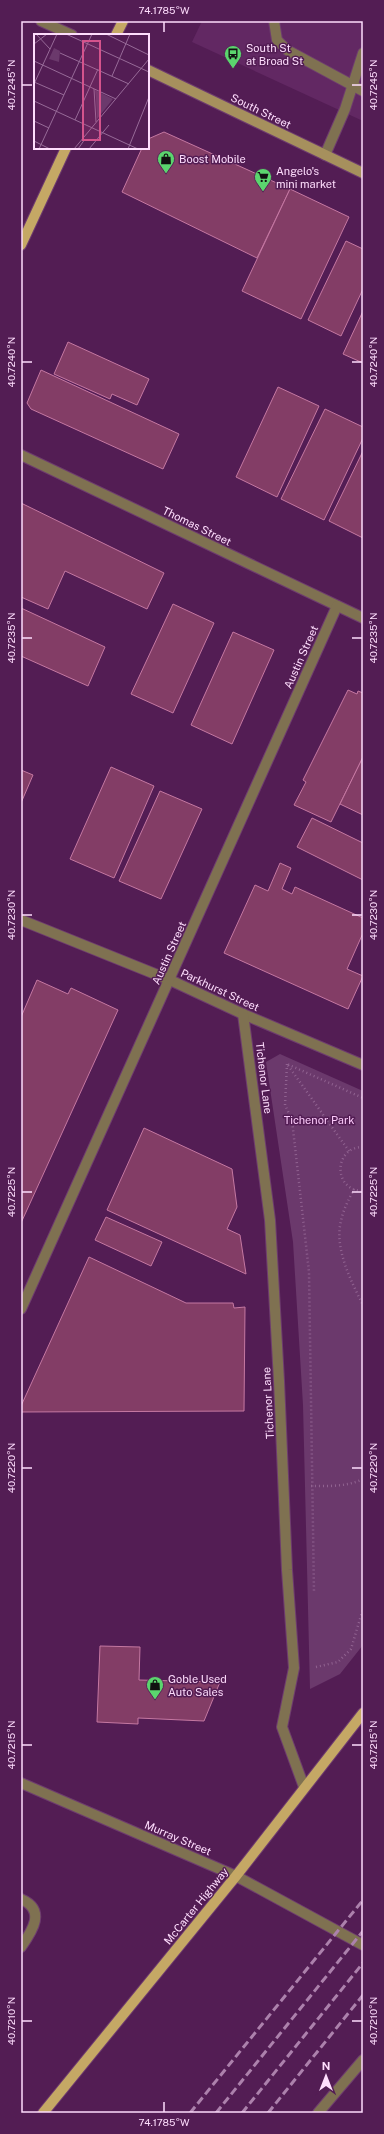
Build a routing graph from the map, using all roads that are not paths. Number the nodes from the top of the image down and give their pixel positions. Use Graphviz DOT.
graph roads {
  1 [pos="41,21"];
  2 [pos="123,21"];
  3 [pos="274,21"];
  4 [pos="70,34"];
  5 [pos="116,34"];
  6 [pos="363,53"];
  7 [pos="149,70"];
  8 [pos="353,86"];
  9 [pos="363,91"];
  10 [pos="66,149"];
  11 [pos="325,155"];
  12 [pos="363,173"];
  13 [pos="21,246"];
  14 [pos="21,455"];
  15 [pos="337,606"];
  16 [pos="363,618"];
  17 [pos="21,920"];
  18 [pos="170,980"];
  19 [pos="243,1014"];
  20 [pos="363,1065"];
  21 [pos="21,1309"];
  22 [pos="363,1713"];
  23 [pos="21,1783"];
  24 [pos="304,1787"];
  25 [pos="236,1876"];
  26 [pos="21,1899"];
  27 [pos="363,1945"];
  28 [pos="21,1947"];
  29 [pos="363,2060"];
  30 [pos="44,2113"];
  31 [pos="318,2113"];
  1 -- 4 [label="street"];
  2 -- 5 [label="main road"];
  3 -- 8 [label="street"];
  6 -- 8 [label="street"];
  7 -- 11 [label="main road, South Street"];
  8 -- 9 [label="street"];
  8 -- 11 [label="street"];
  10 -- 13 [label="main road"];
  11 -- 12 [label="main road, South Street"];
  14 -- 15 [label="street, Thomas Street"];
  15 -- 16 [label="street, Thomas Street"];
  15 -- 18 [label="street, Austin Street"];
  17 -- 18 [label="street, Parkhurst Street"];
  18 -- 19 [label="street, Parkhurst Street"];
  18 -- 21 [label="street, Austin Street"];
  19 -- 20 [label="street, Parkhurst Street"];
  19 -- 24 [label="street, Tichenor Lane"];
  22 -- 24 [label="main road, McCarter Highway"];
  23 -- 25 [label="street, Murray Street"];
  24 -- 25 [label="main road, McCarter Highway"];
  25 -- 27 [label="street, Murray Street"];
  25 -- 30 [label="main road, McCarter Highway"];
  26 -- 28 [label="street"];
  29 -- 31 [label="street"];
}
